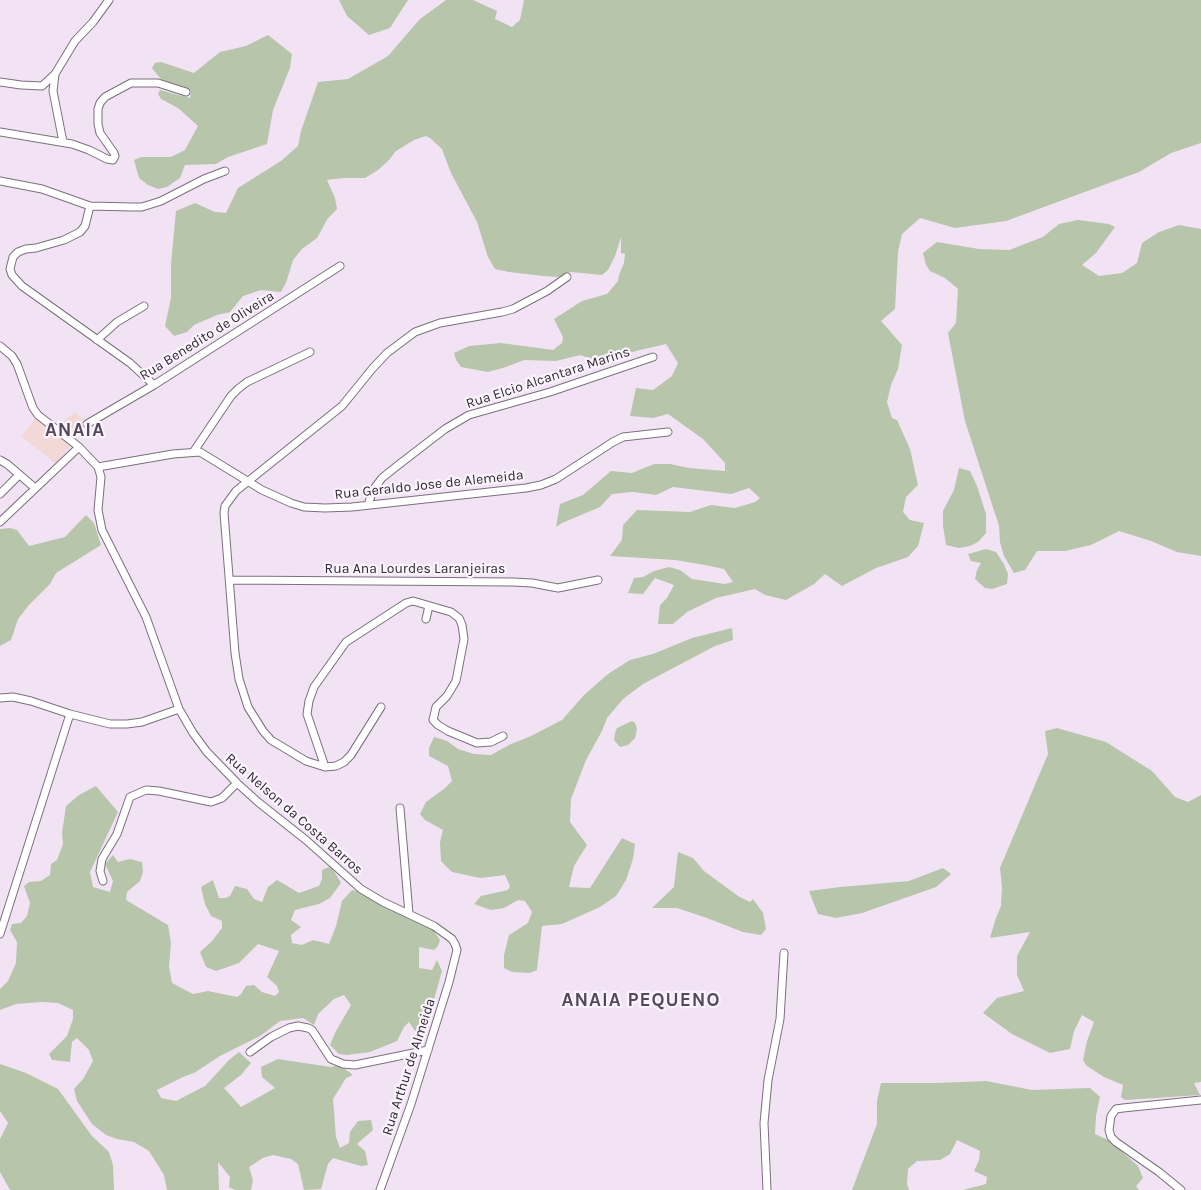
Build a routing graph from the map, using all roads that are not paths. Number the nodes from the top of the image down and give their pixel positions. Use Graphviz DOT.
graph roads {
  1 [pos="109,0"];
  2 [pos="55,74"];
  3 [pos="0,82"];
  4 [pos="42,86"];
  5 [pos="53,92"];
  6 [pos="186,92"];
  7 [pos="0,132"];
  8 [pos="63,142"];
  9 [pos="225,171"];
  10 [pos="0,181"];
  11 [pos="90,206"];
  12 [pos="340,266"];
  13 [pos="567,278"];
  14 [pos="144,306"];
  15 [pos="98,340"];
  16 [pos="0,346"];
  17 [pos="310,352"];
  18 [pos="652,357"];
  19 [pos="154,385"];
  20 [pos="87,424"];
  21 [pos="668,432"];
  22 [pos="78,447"];
  23 [pos="194,451"];
  24 [pos="0,460"];
  25 [pos="98,467"];
  26 [pos="19,475"];
  27 [pos="249,482"];
  28 [pos="36,488"];
  29 [pos="0,494"];
  30 [pos="368,505"];
  31 [pos="0,522"];
  32 [pos="230,580"];
  33 [pos="598,580"];
  34 [pos="428,606"];
  35 [pos="426,619"];
  36 [pos="0,698"];
  37 [pos="381,708"];
  38 [pos="179,709"];
  39 [pos="70,714"];
  40 [pos="503,736"];
  41 [pos="325,767"];
  42 [pos="237,783"];
  43 [pos="400,808"];
  44 [pos="103,881"];
  45 [pos="409,914"];
  46 [pos="0,934"];
  47 [pos="457,950"];
  48 [pos="784,953"];
  49 [pos="428,1050"];
  50 [pos="250,1052"];
  51 [pos="1201,1100"];
  52 [pos="380,1190"];
  53 [pos="767,1190"];
  54 [pos="1181,1190"];
  1 -- 2 [label="street"];
  2 -- 4 [label="street"];
  2 -- 5 [label="street"];
  3 -- 4 [label="street"];
  4 -- 5 [label="street"];
  5 -- 8 [label="street"];
  6 -- 8 [label="street"];
  7 -- 8 [label="street"];
  9 -- 11 [label="street"];
  10 -- 11 [label="street"];
  11 -- 15 [label="street"];
  12 -- 19 [label="street, Rua Benedito de Oliveira"];
  13 -- 27 [label="street"];
  14 -- 15 [label="street"];
  15 -- 19 [label="street"];
  16 -- 22 [label="street"];
  17 -- 23 [label="street"];
  18 -- 30 [label="street, Rua Elcio Alcantara Marins"];
  19 -- 20 [label="street, Rua Benedito de Oliveira"];
  21 -- 30 [label="street, Rua Geraldo Jose de Alemeida"];
  22 -- 25 [label="street"];
  22 -- 28 [label="street"];
  23 -- 25 [label="street"];
  23 -- 27 [label="street, Rua Geraldo Jose de Alemeida"];
  24 -- 26 [label="street"];
  25 -- 38 [label="street, Rua Nelson da Costa Barros"];
  26 -- 28 [label="street"];
  26 -- 29 [label="street"];
  27 -- 30 [label="street, Rua Geraldo Jose de Alemeida"];
  27 -- 32 [label="street"];
  28 -- 31 [label="street"];
  32 -- 33 [label="street, Rua Ana Lourdes Laranjeiras"];
  32 -- 41 [label="street"];
  34 -- 35 [label="street"];
  34 -- 40 [label="street"];
  34 -- 41 [label="street"];
  36 -- 39 [label="street"];
  37 -- 41 [label="street"];
  38 -- 39 [label="street"];
  38 -- 42 [label="street, Rua Nelson da Costa Barros"];
  39 -- 46 [label="street"];
  42 -- 44 [label="street"];
  42 -- 45 [label="street, Rua Nelson da Costa Barros"];
  43 -- 45 [label="street"];
  45 -- 47 [label="street, Rua Nelson da Costa Barros"];
  47 -- 49 [label="street, Rua Arthur de Almeida"];
  48 -- 53 [label="street"];
  49 -- 50 [label="street"];
  49 -- 52 [label="street, Rua Arthur de Almeida"];
  51 -- 54 [label="street"];
}
